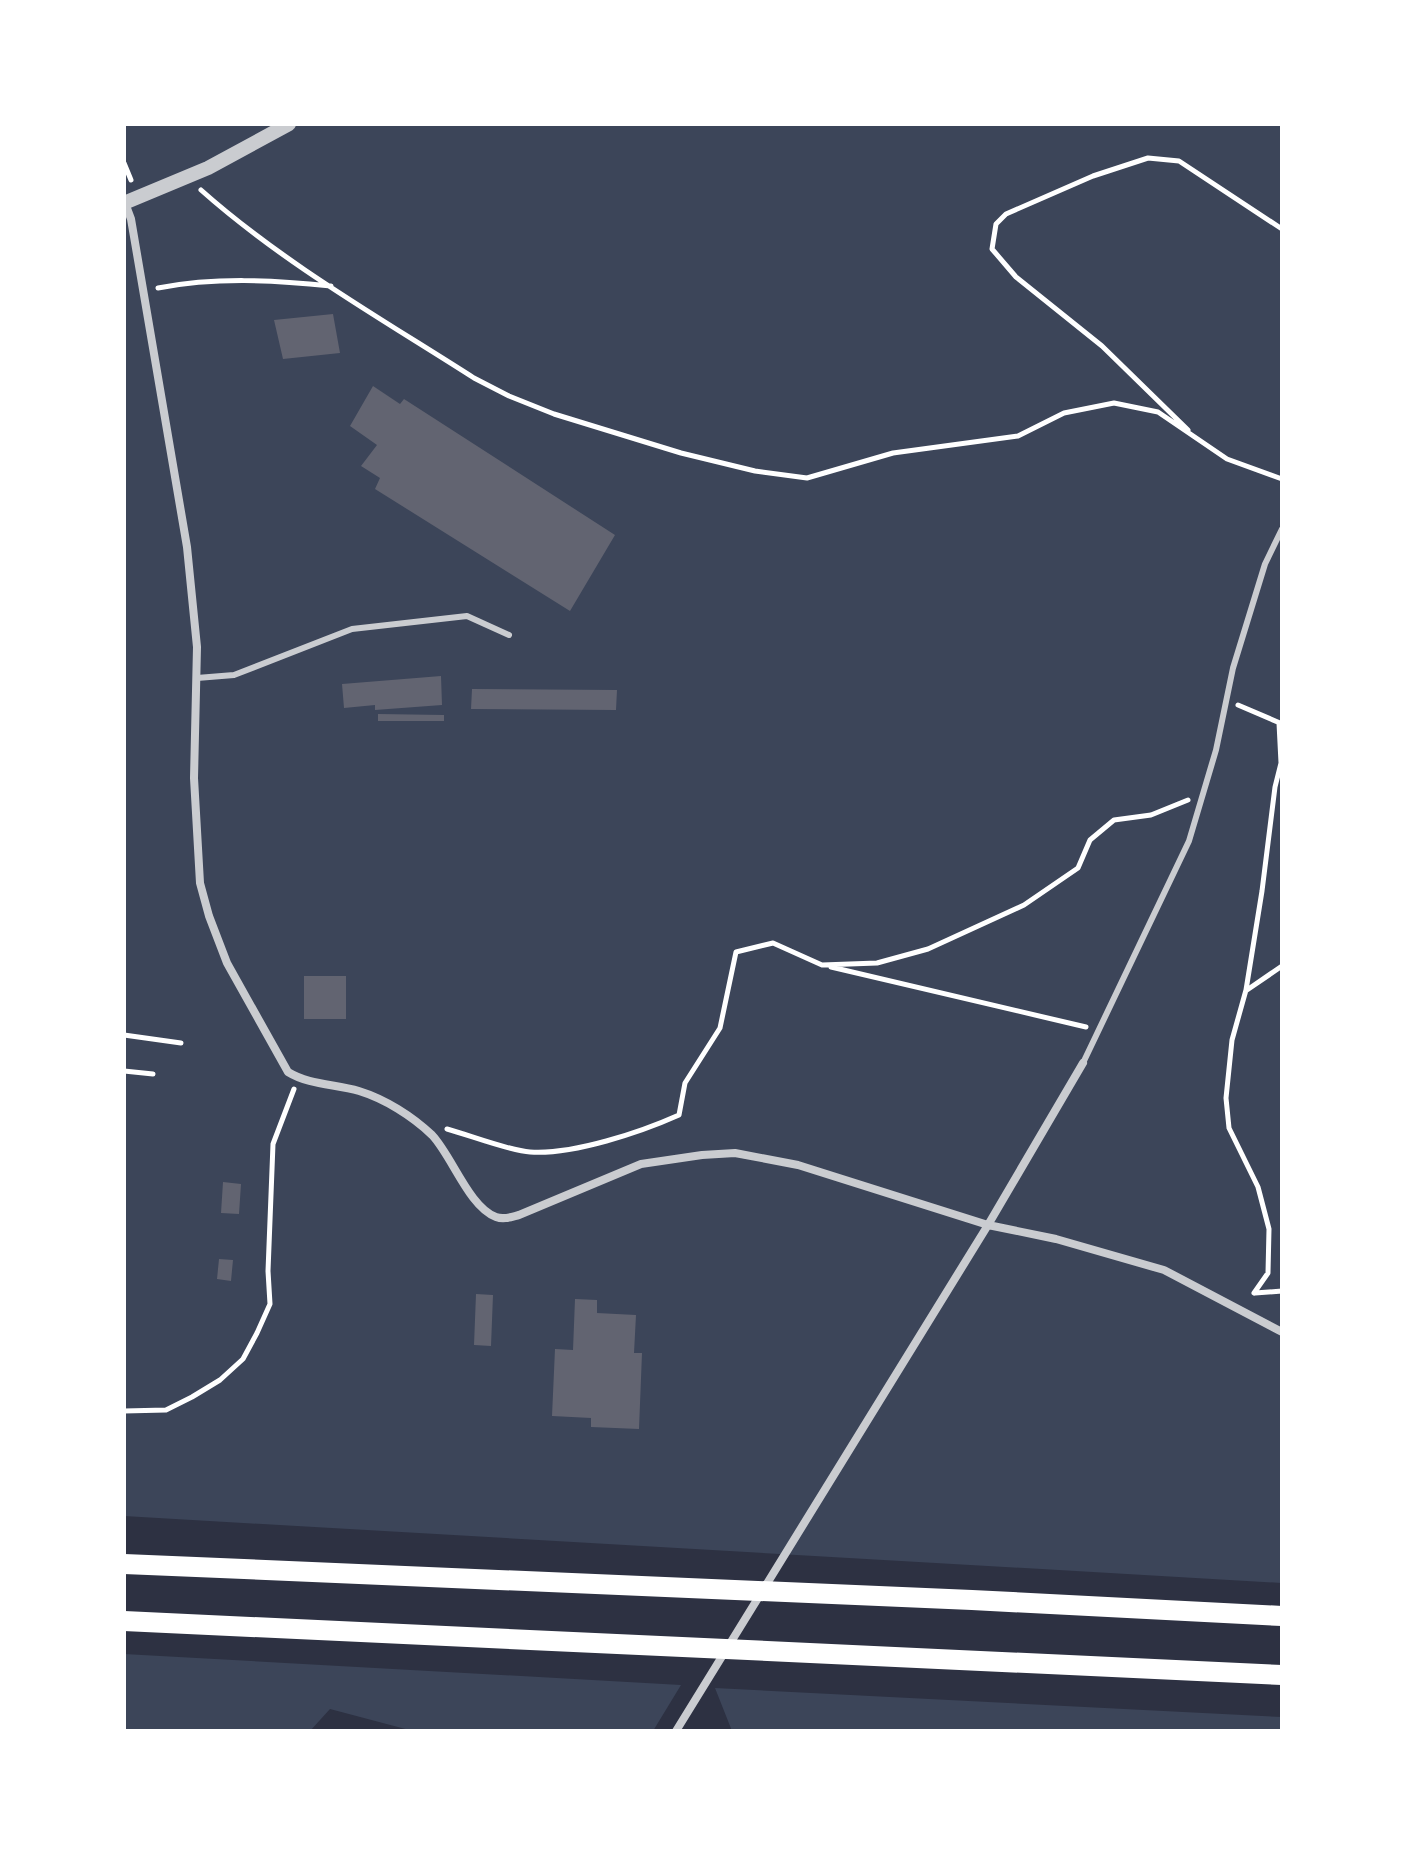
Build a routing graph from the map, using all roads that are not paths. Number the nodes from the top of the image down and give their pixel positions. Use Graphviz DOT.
graph roads {
  1 [pos="289,124"];
  2 [pos="124,203"];
  3 [pos="1282,529"];
  4 [pos="509,635"];
  5 [pos="197,678"];
  6 [pos="1083,1063"];
  7 [pos="988,1225"];
  8 [pos="1282,1332"];
  9 [pos="124,1564"];
  10 [pos="1282,1616"];
  11 [pos="124,1621"];
  12 [pos="1282,1675"];
  13 [pos="676,1731"];
  1 -- 2 [label="street"];
  2 -- 5 [label="street"];
  3 -- 6 [label="lane"];
  4 -- 5 [label="lane"];
  5 -- 7 [label="street"];
  6 -- 7 [label="street"];
  7 -- 8 [label="street"];
  7 -- 13 [label="street"];
  9 -- 10 [label="highway"];
  11 -- 12 [label="highway"];
}
